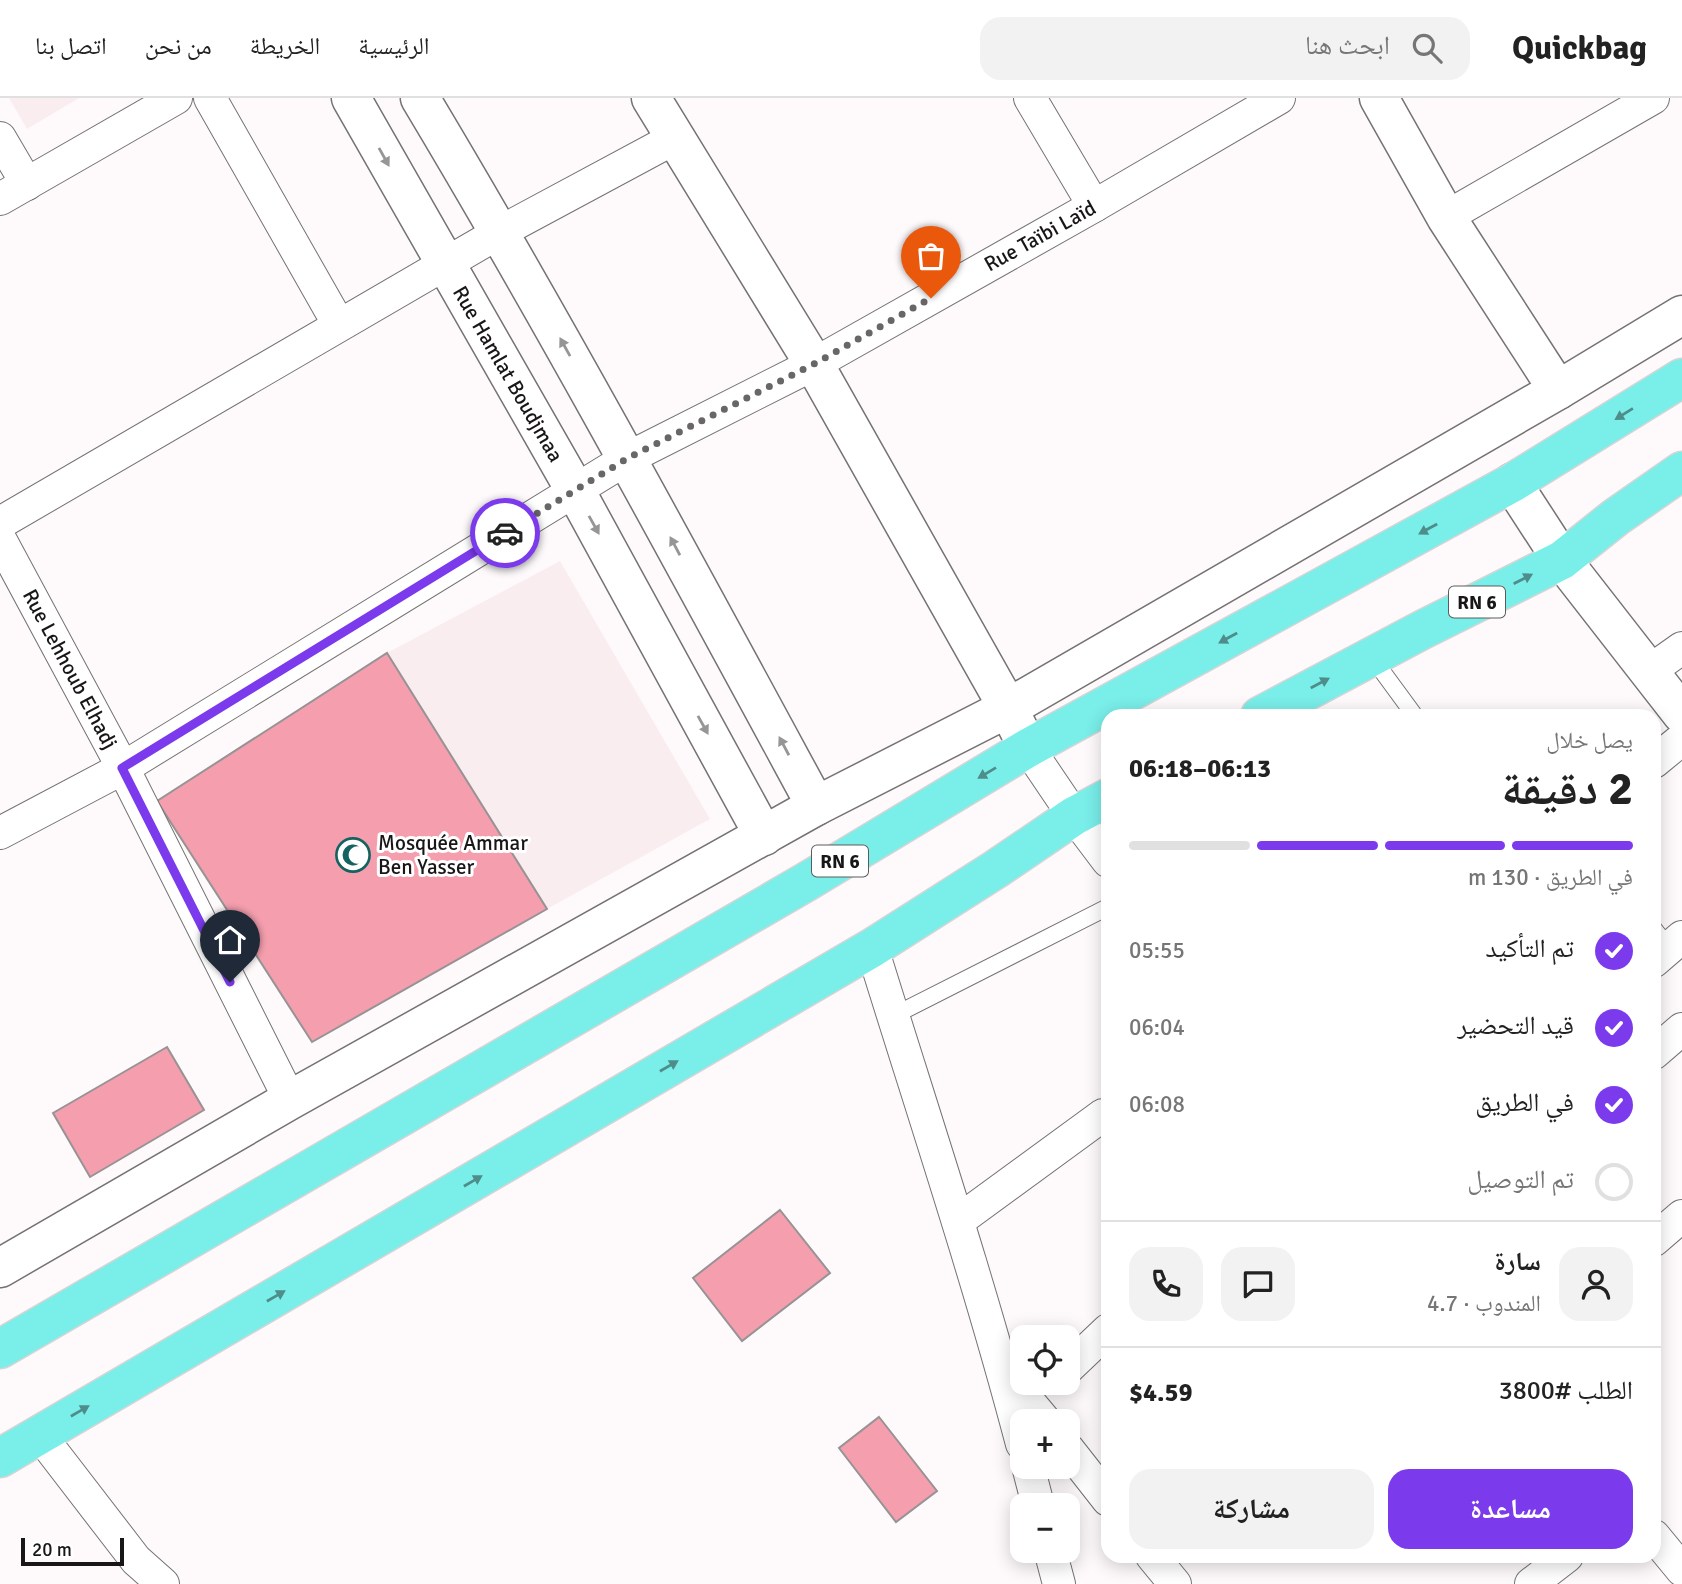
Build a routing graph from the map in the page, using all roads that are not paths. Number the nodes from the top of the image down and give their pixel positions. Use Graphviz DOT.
graph roads {
  1 [pos="176,98"];
  2 [pos="210,98"];
  3 [pos="351,98"];
  4 [pos="419,98"];
  5 [pos="651,98"];
  6 [pos="1030,98"];
  7 [pos="1279,98"];
  8 [pos="1379,98"];
  9 [pos="1653,98"];
  10 [pos="0,138"];
  11 [pos="675,138"];
  12 [pos="13,192"];
  13 [pos="1094,206"];
  14 [pos="1446,217"];
  15 [pos="500,232"];
  16 [pos="445,265"];
  17 [pos="1682,315"];
  18 [pos="339,325"];
  19 [pos="814,364"];
  20 [pos="1682,378"];
  21 [pos="1558,390"];
  22 [pos="628,458"];
  23 [pos="1682,471"];
  24 [pos="1512,483"];
  25 [pos="575,490"];
  26 [pos="0,523"];
  27 [pos="0,539"];
  28 [pos="1562,560"];
  29 [pos="1682,648"];
  30 [pos="1371,656"];
  31 [pos="1648,671"];
  32 [pos="1009,708"];
  33 [pos="1273,709"];
  34 [pos="1410,709"];
  35 [pos="1682,714"];
  36 [pos="1682,739"];
  37 [pos="1028,748"];
  38 [pos="1661,756"];
  39 [pos="122,768"];
  40 [pos="1101,802"];
  41 [pos="817,806"];
  42 [pos="1074,816"];
  43 [pos="0,833"];
  44 [pos="764,836"];
  45 [pos="1101,852"];
  46 [pos="1101,911"];
  47 [pos="872,948"];
  48 [pos="893,1016"];
  49 [pos="1682,1029"];
  50 [pos="1661,1047"];
  51 [pos="290,1100"];
  52 [pos="1101,1116"];
  53 [pos="1682,1216"];
  54 [pos="958,1222"];
  55 [pos="1661,1234"];
  56 [pos="0,1268"];
  57 [pos="1101,1337"];
  58 [pos="0,1349"];
  59 [pos="1080,1357"];
  60 [pos="1002,1370"];
  61 [pos="1043,1402"];
  62 [pos="1013,1409"];
  63 [pos="39,1434"];
  64 [pos="0,1458"];
  65 [pos="1080,1464"];
  66 [pos="1101,1491"];
  67 [pos="1661,1544"];
  68 [pos="1053,1563"];
  69 [pos="1158,1563"];
  70 [pos="1558,1563"];
  71 [pos="1682,1570"];
  72 [pos="141,1572"];
  73 [pos="163,1584"];
  74 [pos="1059,1584"];
  75 [pos="1175,1584"];
  76 [pos="1531,1584"];
  1 -- 12 [label="street"];
  2 -- 18 [label="street"];
  3 -- 16 [label="street, Rue Hamlat Boudjmaa, one-way"];
  4 -- 15 [label="street"];
  5 -- 11 [label="street"];
  6 -- 13 [label="street"];
  7 -- 13 [label="street, Rue Taïbi Laïd"];
  8 -- 14 [label="street"];
  9 -- 14 [label="street"];
  10 -- 12 [label="street"];
  11 -- 15 [label="street"];
  11 -- 19 [label="street"];
  13 -- 19 [label="street, Rue Taïbi Laïd"];
  14 -- 21 [label="street"];
  15 -- 16 [label="street"];
  22 -- 15 [label="street, one-way"];
  16 -- 18 [label="street"];
  16 -- 25 [label="street, Rue Hamlat Boudjmaa"];
  17 -- 21 [label="street"];
  18 -- 26 [label="street"];
  19 -- 22 [label="street, Rue Taïbi Laïd"];
  19 -- 32 [label="street"];
  20 -- 24 [label="main road, RN 6, one-way"];
  21 -- 32 [label="street"];
  22 -- 25 [label="street, Rue Taïbi Laïd"];
  41 -- 22 [label="street, one-way"];
  23 -- 28 [label="main road, RN 6"];
  24 -- 28 [label="street"];
  24 -- 37 [label="main road, RN 6, one-way"];
  25 -- 39 [label="street, Rue Taïbi Laïd"];
  25 -- 44 [label="street, Rue Hamlat Boudjmaa, one-way"];
  27 -- 39 [label="street, Rue Lehhoub Elhadj"];
  30 -- 28 [label="main road, RN 6, one-way"];
  28 -- 31 [label="street"];
  29 -- 31 [label="street"];
  33 -- 30 [label="main road, RN 6, one-way"];
  30 -- 34 [label="lane"];
  31 -- 35 [label="street"];
  32 -- 37 [label="street"];
  32 -- 41 [label="street"];
  36 -- 38 [label="street"];
  37 -- 42 [label="street"];
  37 -- 58 [label="main road, RN 6, one-way"];
  39 -- 43 [label="street, Rue Taïbi Laïd"];
  39 -- 51 [label="street, Rue Lehhoub Elhadj"];
  40 -- 42 [label="main road"];
  41 -- 44 [label="street"];
  42 -- 45 [label="street"];
  42 -- 47 [label="main road"];
  44 -- 51 [label="street"];
  46 -- 48 [label="lane"];
  47 -- 48 [label="street"];
  63 -- 47 [label="main road, one-way"];
  48 -- 54 [label="street"];
  49 -- 50 [label="street"];
  51 -- 56 [label="street"];
  52 -- 54 [label="street"];
  53 -- 55 [label="street"];
  54 -- 60 [label="street"];
  57 -- 59 [label="street"];
  60 -- 61 [label="street"];
  60 -- 62 [label="street"];
  63 -- 64 [label="main road"];
  63 -- 72 [label="street"];
  65 -- 66 [label="street"];
  67 -- 71 [label="street"];
  68 -- 74 [label="street"];
  69 -- 75 [label="street"];
  70 -- 76 [label="street"];
  72 -- 73 [label="street"];
}
